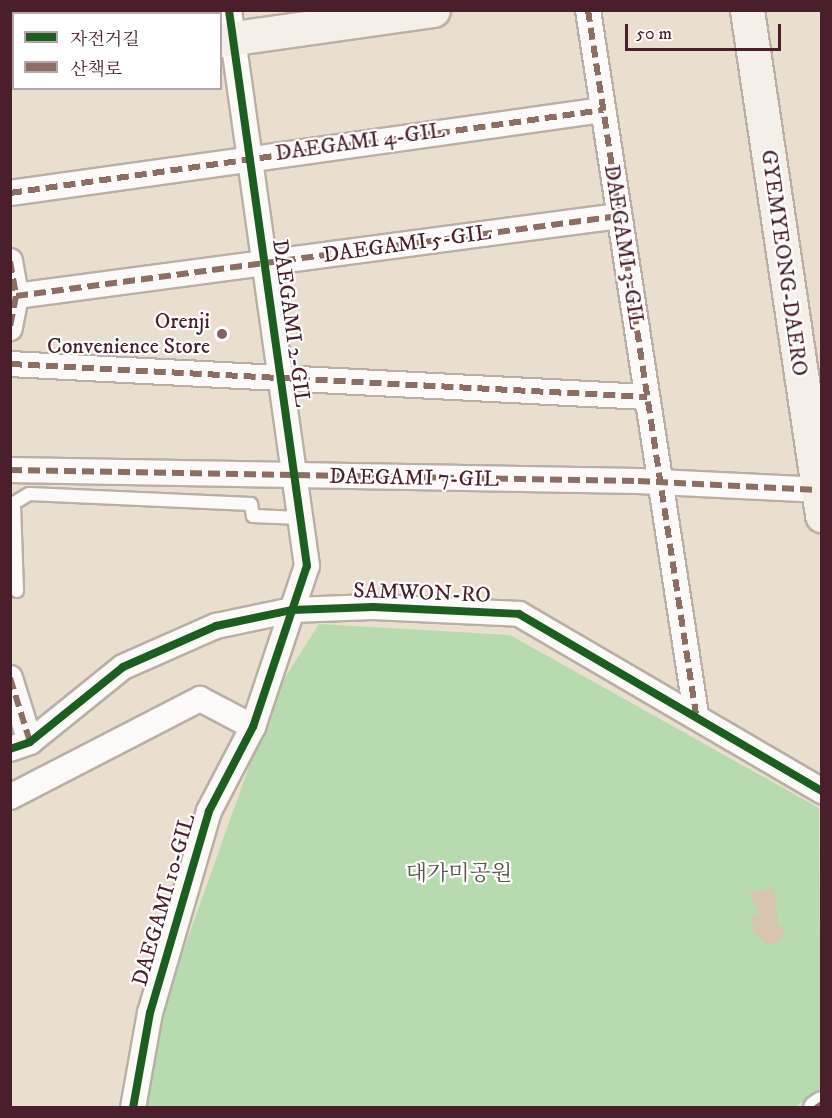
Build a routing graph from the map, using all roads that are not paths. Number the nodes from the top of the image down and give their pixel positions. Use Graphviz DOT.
graph roads {
  1 [pos="433,10"];
  2 [pos="588,10"];
  3 [pos="747,10"];
  4 [pos="227,30"];
  5 [pos="603,110"];
  6 [pos="250,157"];
  7 [pos="10,193"];
  8 [pos="619,216"];
  9 [pos="10,261"];
  10 [pos="264,263"];
  11 [pos="16,296"];
  12 [pos="10,328"];
  13 [pos="10,364"];
  14 [pos="281,378"];
  15 [pos="647,397"];
  16 [pos="10,470"];
  17 [pos="295,477"];
  18 [pos="661,483"];
  19 [pos="820,498"];
  20 [pos="301,518"];
  21 [pos="13,566"];
  22 [pos="16,591"];
  23 [pos="292,610"];
  24 [pos="10,678"];
  25 [pos="696,714"];
  26 [pos="253,727"];
  27 [pos="20,746"];
  28 [pos="822,791"];
  29 [pos="10,797"];
  30 [pos="822,1104"];
  31 [pos="132,1107"];
  32 [pos="816,1107"];
  1 -- 4 [label="street"];
  2 -- 5 [label="street, DAEGAMI 3-GIL"];
  3 -- 19 [label="street, GYEMYEONG-DAERO"];
  4 -- 6 [label="street, DAEGAMI 2-GIL"];
  5 -- 6 [label="street, DAEGAMI 4-GIL"];
  5 -- 8 [label="street, DAEGAMI 3-GIL"];
  6 -- 7 [label="street, DAEGAMI 4-GIL"];
  6 -- 10 [label="street, DAEGAMI 2-GIL"];
  8 -- 10 [label="street, DAEGAMI 5-GIL"];
  8 -- 15 [label="street, DAEGAMI 3-GIL"];
  9 -- 11 [label="street"];
  10 -- 11 [label="street, DAEGAMI 5-GIL"];
  10 -- 14 [label="street, DAEGAMI 2-GIL"];
  11 -- 12 [label="street"];
  13 -- 14 [label="street"];
  14 -- 15 [label="street"];
  14 -- 17 [label="street, DAEGAMI 2-GIL"];
  15 -- 18 [label="street, DAEGAMI 3-GIL"];
  16 -- 17 [label="street, DAEGAMI 7-GIL"];
  17 -- 18 [label="street, DAEGAMI 7-GIL"];
  17 -- 20 [label="street, DAEGAMI 2-GIL"];
  18 -- 19 [label="street, DAEGAMI 7-GIL"];
  18 -- 25 [label="street, DAEGAMI 3-GIL"];
  20 -- 21 [label="lane"];
  20 -- 23 [label="street, DAEGAMI 2-GIL"];
  21 -- 22 [label="lane"];
  23 -- 25 [label="street, SAMWON-RO"];
  23 -- 26 [label="street, DAEGAMI 10-GIL"];
  23 -- 27 [label="street, SAMWON-RO"];
  24 -- 27 [label="street"];
  25 -- 28 [label="street, SAMWON-RO"];
  26 -- 29 [label="street"];
  26 -- 31 [label="street, DAEGAMI 10-GIL"];
  30 -- 32 [label="street"];
}
